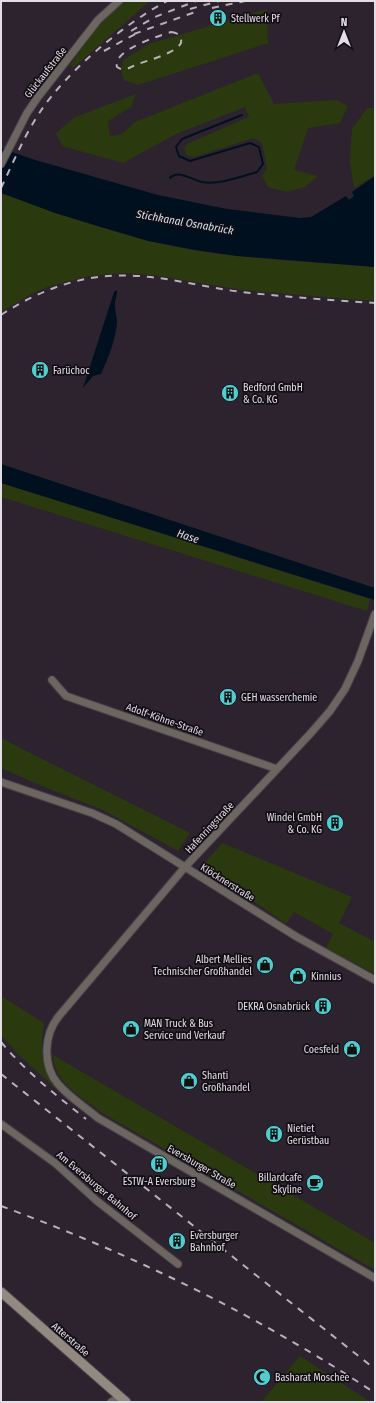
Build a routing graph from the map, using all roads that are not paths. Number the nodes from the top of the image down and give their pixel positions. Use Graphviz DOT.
graph roads {
  1 [pos="119,1"];
  2 [pos="1,164"];
  3 [pos="375,614"];
  4 [pos="52,680"];
  5 [pos="277,769"];
  6 [pos="1,782"];
  7 [pos="185,867"];
  8 [pos="375,980"];
  9 [pos="47,1048"];
  10 [pos="1,1124"];
  11 [pos="178,1264"];
  12 [pos="375,1278"];
  13 [pos="1,1292"];
  14 [pos="123,1400"];
  15 [pos="111,1402"];
  1 -- 2 [label="street, Glückaufstraße"];
  3 -- 5 [label="street, Hafenringstraße"];
  4 -- 5 [label="street, Adolf-Köhne-Straße"];
  5 -- 7 [label="street, Hafenringstraße"];
  6 -- 7 [label="street, Klöcknerstraße"];
  7 -- 8 [label="street, Klöcknerstraße"];
  7 -- 9 [label="street, Hafenringstraße"];
  9 -- 12 [label="street, Eversburger Straße"];
  10 -- 11 [label="street, Am Eversburger Bahnhof"];
  13 -- 14 [label="street, Atterstraße"];
  14 -- 15 [label="street"];
}
